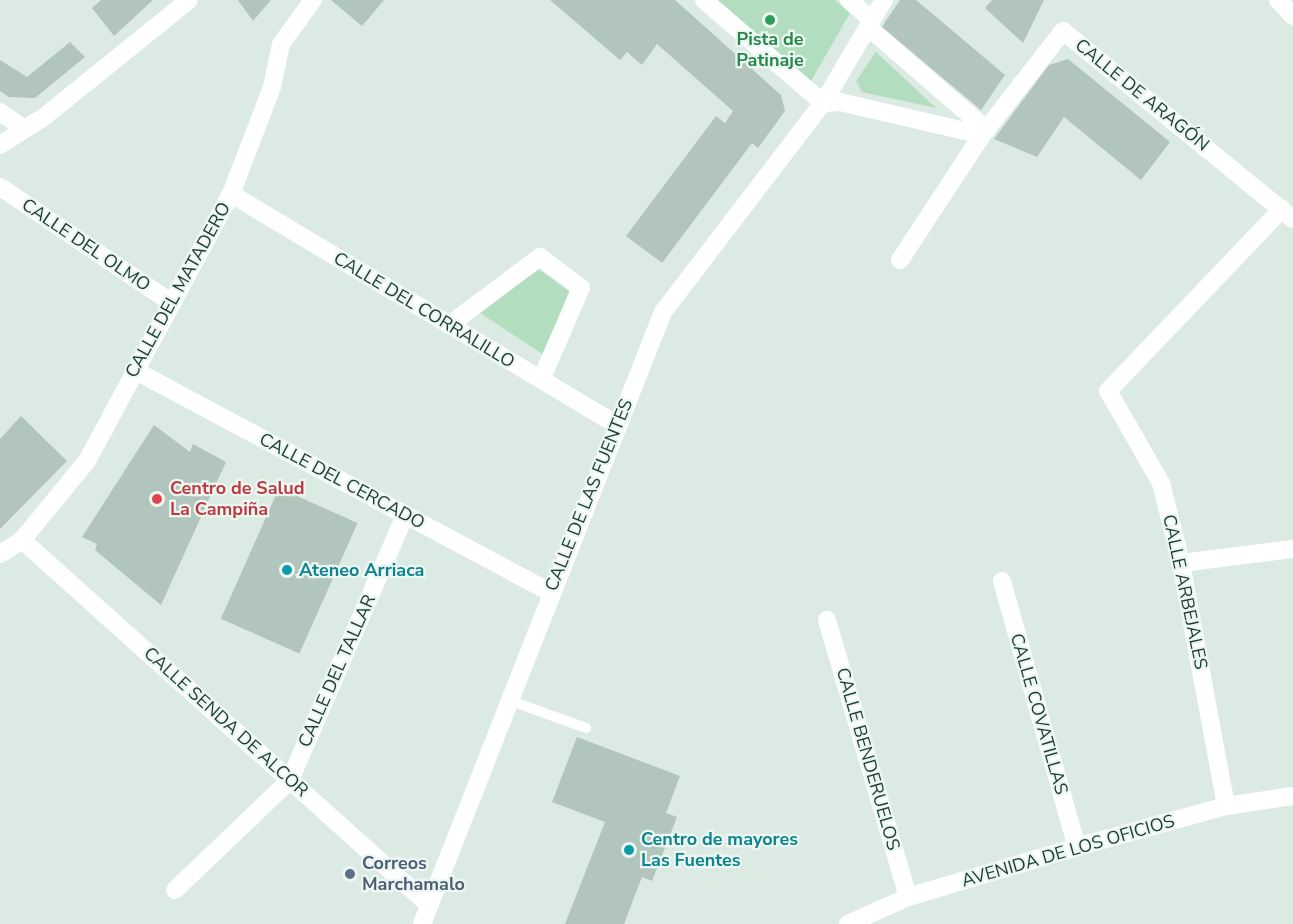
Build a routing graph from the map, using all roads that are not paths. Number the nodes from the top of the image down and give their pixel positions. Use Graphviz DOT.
graph roads {
  1 [pos="189,0"];
  2 [pos="313,0"];
  3 [pos="704,0"];
  4 [pos="849,0"];
  5 [pos="884,0"];
  6 [pos="1278,0"];
  7 [pos="1293,16"];
  8 [pos="870,24"];
  9 [pos="823,103"];
  10 [pos="0,112"];
  11 [pos="24,129"];
  12 [pos="985,132"];
  13 [pos="0,145"];
  14 [pos="0,187"];
  15 [pos="231,194"];
  16 [pos="1287,214"];
  17 [pos="900,260"];
  18 [pos="172,303"];
  19 [pos="449,325"];
  20 [pos="134,370"];
  21 [pos="541,380"];
  22 [pos="617,425"];
  23 [pos="405,515"];
  24 [pos="22,540"];
  25 [pos="1293,549"];
  26 [pos="0,554"];
  27 [pos="1181,563"];
  28 [pos="1002,581"];
  29 [pos="550,592"];
  30 [pos="827,620"];
  31 [pos="508,700"];
  32 [pos="585,728"];
  33 [pos="290,780"];
  34 [pos="1293,796"];
  35 [pos="1226,806"];
  36 [pos="1077,847"];
  37 [pos="175,890"];
  38 [pos="908,897"];
  39 [pos="429,905"];
  40 [pos="422,924"];
  41 [pos="848,924"];
  1 -- 11 [label="street"];
  2 -- 15 [label="street, CALLE DEL MATADERO"];
  3 -- 9 [label="street"];
  4 -- 8 [label="street"];
  5 -- 8 [label="street, CALLE DE LAS FUENTES"];
  6 -- 7 [label="street"];
  8 -- 9 [label="street, CALLE DE LAS FUENTES"];
  8 -- 12 [label="street"];
  9 -- 12 [label="street"];
  9 -- 22 [label="street, CALLE DE LAS FUENTES"];
  10 -- 11 [label="street"];
  11 -- 13 [label="street"];
  12 -- 16 [label="street, CALLE DE ARAGÓN"];
  12 -- 17 [label="street"];
  14 -- 18 [label="street, CALLE DEL OLMO"];
  15 -- 18 [label="street, CALLE DEL MATADERO"];
  15 -- 19 [label="street, CALLE DEL CORRALILLO"];
  16 -- 27 [label="street, CALLE ARBEJALES"];
  18 -- 20 [label="street, CALLE DEL MATADERO"];
  19 -- 21 [label="street, CALLE DEL CORRALILLO"];
  19 -- 21 [label="street"];
  20 -- 23 [label="street, CALLE DEL CERCADO"];
  20 -- 24 [label="street, CALLE DEL MATADERO"];
  21 -- 22 [label="street, CALLE DEL CORRALILLO"];
  22 -- 29 [label="street, CALLE DE LAS FUENTES"];
  23 -- 29 [label="street, CALLE DEL CERCADO"];
  23 -- 33 [label="street, CALLE DEL TALLAR"];
  24 -- 26 [label="street, CALLE DEL MATADERO"];
  24 -- 33 [label="street, CALLE SENDA DE ALCOR"];
  25 -- 27 [label="street"];
  27 -- 35 [label="street, CALLE ARBEJALES"];
  28 -- 36 [label="street, CALLE COVATILLAS"];
  29 -- 31 [label="street, CALLE DE LAS FUENTES"];
  30 -- 38 [label="street, CALLE BENDERUELOS"];
  31 -- 32 [label="lane"];
  31 -- 39 [label="street, CALLE DE LAS FUENTES"];
  33 -- 37 [label="street, CALLE DEL TALLAR"];
  33 -- 39 [label="street, CALLE SENDA DE ALCOR"];
  34 -- 35 [label="street, AVENIDA DE LOS OFICIOS"];
  35 -- 36 [label="street, AVENIDA DE LOS OFICIOS"];
  36 -- 38 [label="street, AVENIDA DE LOS OFICIOS"];
  38 -- 41 [label="street, AVENIDA DE LOS OFICIOS"];
  39 -- 40 [label="street, CALLE DE LAS FUENTES"];
}
